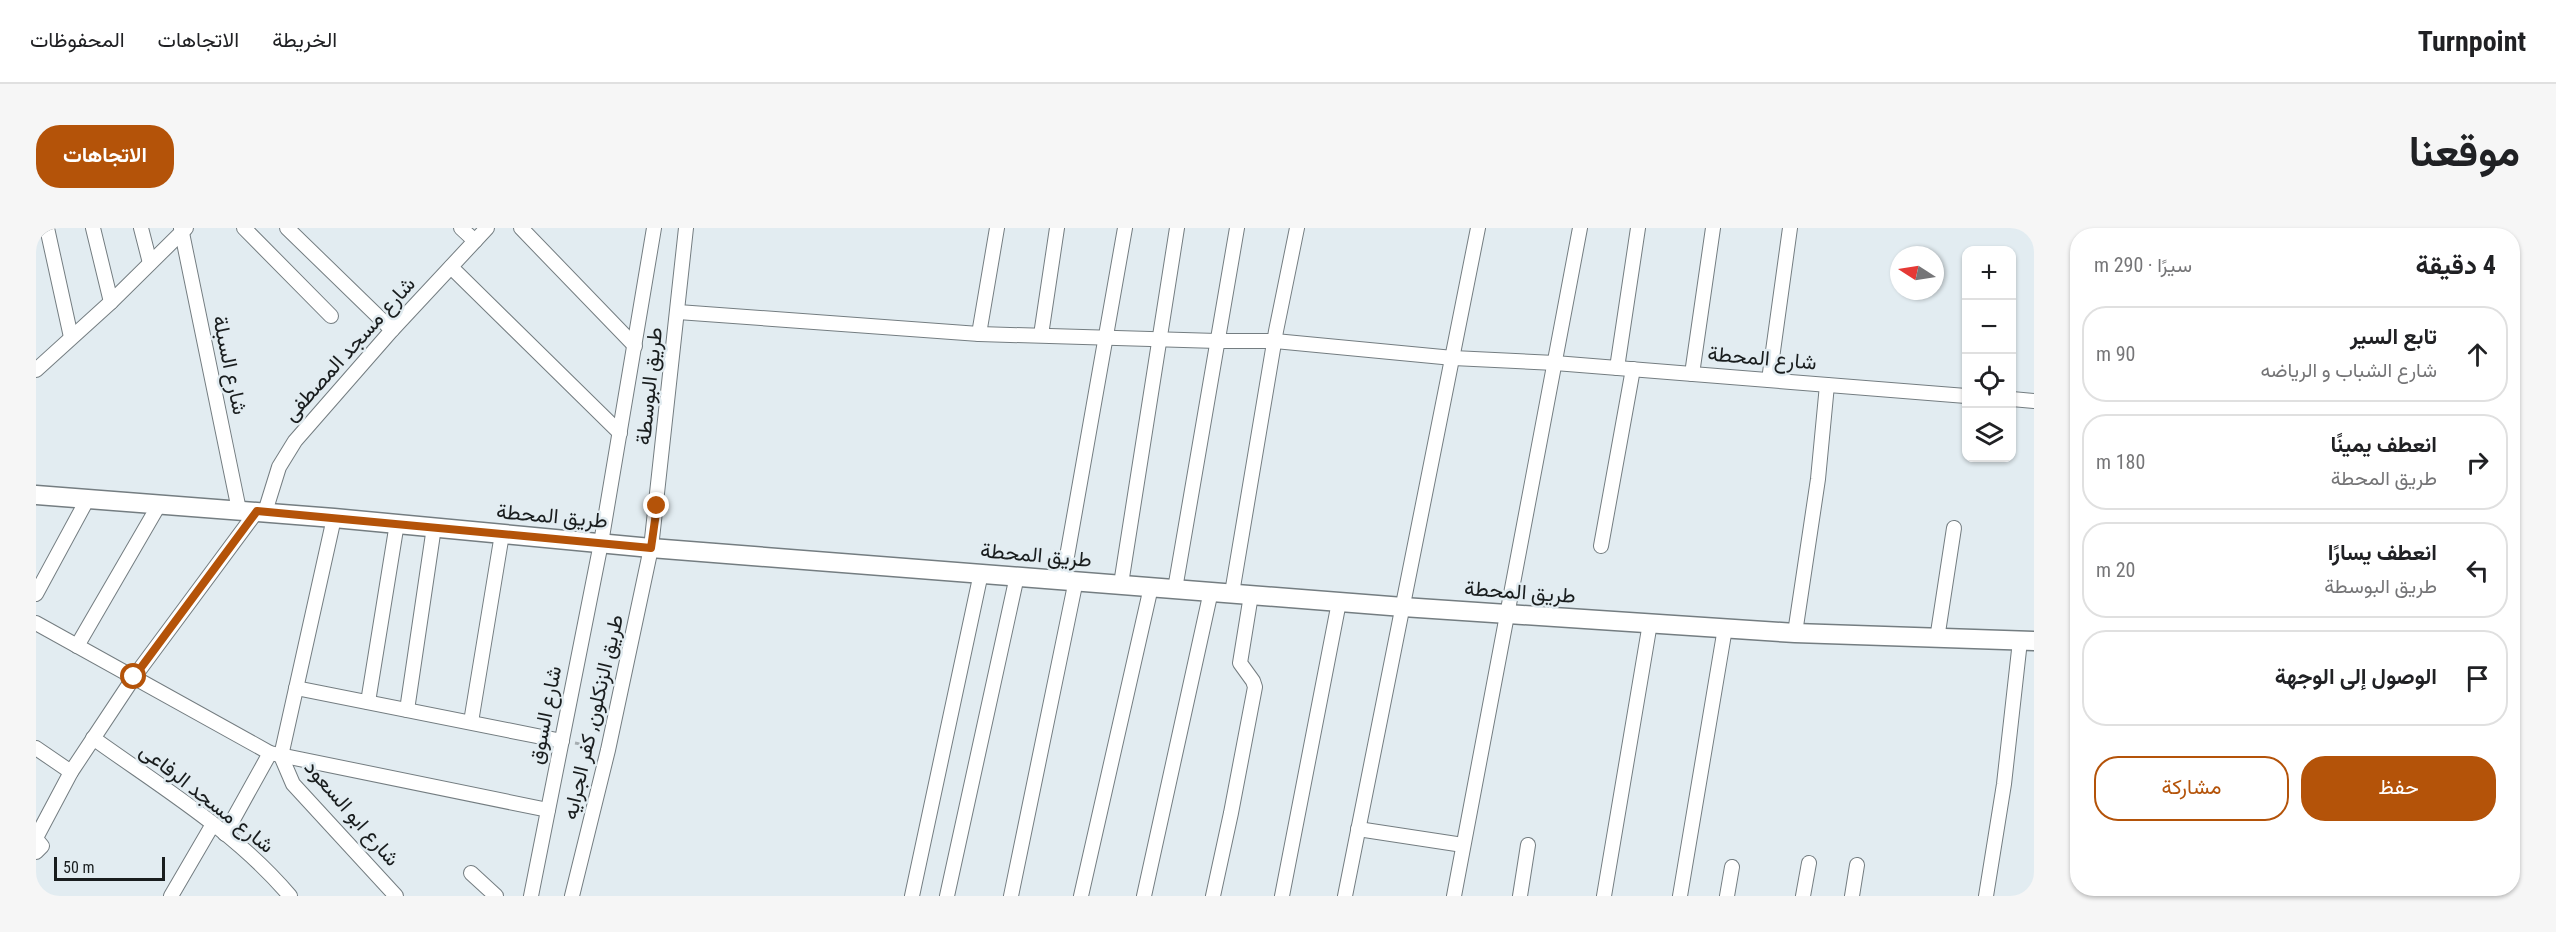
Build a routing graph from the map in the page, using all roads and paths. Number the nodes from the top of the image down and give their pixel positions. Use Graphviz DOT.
graph roads {
  1 [pos="47,228"];
  2 [pos="93,228"];
  3 [pos="141,228"];
  4 [pos="243,228"];
  5 [pos="287,228"];
  6 [pos="461,228"];
  7 [pos="487,228"];
  8 [pos="521,228"];
  9 [pos="654,228"];
  10 [pos="687,228"];
  11 [pos="997,228"];
  12 [pos="1057,228"];
  13 [pos="1125,228"];
  14 [pos="1177,228"];
  15 [pos="1237,228"];
  16 [pos="1297,228"];
  17 [pos="1478,228"];
  18 [pos="1580,228"];
  19 [pos="1638,228"];
  20 [pos="1713,228"];
  21 [pos="1790,228"];
  22 [pos="183,230"];
  23 [pos="475,241"];
  24 [pos="150,263"];
  25 [pos="451,267"];
  26 [pos="111,302"];
  27 [pos="678,312"];
  28 [pos="330,316"];
  29 [pos="392,330"];
  30 [pos="979,334"];
  31 [pos="1041,335"];
  32 [pos="71,337"];
  33 [pos="1105,338"];
  34 [pos="1160,338"];
  35 [pos="1217,341"];
  36 [pos="1275,341"];
  37 [pos="635,345"];
  38 [pos="1453,358"];
  39 [pos="1555,363"];
  40 [pos="1617,368"];
  41 [pos="1633,369"];
  42 [pos="36,370"];
  43 [pos="1692,374"];
  44 [pos="1769,380"];
  45 [pos="1827,385"];
  46 [pos="1962,396"];
  47 [pos="2016,399"];
  48 [pos="2034,401"];
  49 [pos="620,433"];
  50 [pos="36,495"];
  51 [pos="88,498"];
  52 [pos="160,503"];
  53 [pos="238,510"];
  54 [pos="261,512"];
  55 [pos="334,518"];
  56 [pos="397,524"];
  57 [pos="434,527"];
  58 [pos="1954,528"];
  59 [pos="502,534"];
  60 [pos="625,545"];
  61 [pos="1601,546"];
  62 [pos="981,573"];
  63 [pos="1017,576"];
  64 [pos="1070,580"];
  65 [pos="1121,584"];
  66 [pos="1151,586"];
  67 [pos="1175,589"];
  68 [pos="1211,591"];
  69 [pos="1232,593"];
  70 [pos="36,594"];
  71 [pos="1251,595"];
  72 [pos="1339,602"];
  73 [pos="1402,607"];
  74 [pos="1507,614"];
  75 [pos="36,622"];
  76 [pos="1650,623"];
  77 [pos="1725,628"];
  78 [pos="1795,633"];
  79 [pos="1937,639"];
  80 [pos="2027,641"];
  81 [pos="78,646"];
  82 [pos="134,677"];
  83 [pos="296,688"];
  84 [pos="368,702"];
  85 [pos="407,710"];
  86 [pos="471,722"];
  87 [pos="93,738"];
  88 [pos="562,741"];
  89 [pos="36,748"];
  90 [pos="608,750"];
  91 [pos="275,755"];
  92 [pos="71,772"];
  93 [pos="548,810"];
  94 [pos="213,824"];
  95 [pos="1358,829"];
  96 [pos="225,834"];
  97 [pos="37,836"];
  98 [pos="1462,844"];
  99 [pos="1528,845"];
  100 [pos="36,852"];
  101 [pos="1809,863"];
  102 [pos="1857,865"];
  103 [pos="1732,867"];
  104 [pos="471,873"];
  105 [pos="171,896"];
  106 [pos="290,896"];
  107 [pos="396,896"];
  108 [pos="496,896"];
  109 [pos="531,896"];
  110 [pos="573,896"];
  111 [pos="912,896"];
  112 [pos="947,896"];
  113 [pos="1011,896"];
  114 [pos="1081,896"];
  115 [pos="1144,896"];
  116 [pos="1213,896"];
  117 [pos="1282,896"];
  118 [pos="1345,896"];
  119 [pos="1454,896"];
  120 [pos="1520,896"];
  121 [pos="1604,896"];
  122 [pos="1680,896"];
  123 [pos="1727,896"];
  124 [pos="1803,896"];
  125 [pos="1852,896"];
  126 [pos="1986,896"];
  1 -- 32 [label="street"];
  2 -- 26 [label="street"];
  3 -- 24 [label="street"];
  4 -- 28 [label="street"];
  5 -- 29 [label="street"];
  6 -- 23 [label="street"];
  7 -- 23 [label="street, شارع مسجد المصطفى"];
  8 -- 37 [label="street"];
  9 -- 37 [label="street, طريق البوسطة"];
  10 -- 27 [label="street, طريق البوسطة"];
  11 -- 30 [label="street"];
  12 -- 31 [label="street"];
  13 -- 33 [label="street"];
  14 -- 34 [label="street"];
  15 -- 35 [label="street"];
  16 -- 36 [label="street"];
  17 -- 38 [label="street"];
  18 -- 39 [label="street"];
  19 -- 40 [label="street"];
  20 -- 43 [label="street"];
  21 -- 44 [label="street"];
  22 -- 24 [label="street"];
  22 -- 53 [label="street, شارع السبلة"];
  23 -- 25 [label="street, شارع مسجد المصطفى"];
  24 -- 26 [label="street"];
  25 -- 29 [label="street, شارع مسجد المصطفى"];
  25 -- 49 [label="street"];
  26 -- 32 [label="street"];
  27 -- 30 [label="street, شارع المحطة"];
  27 -- 60 [label="street, طريق البوسطة"];
  29 -- 54 [label="street, شارع مسجد المصطفى"];
  30 -- 31 [label="street, شارع المحطة"];
  31 -- 33 [label="street, شارع المحطة"];
  32 -- 42 [label="street"];
  33 -- 34 [label="street, شارع المحطة"];
  33 -- 64 [label="street"];
  34 -- 35 [label="street, شارع المحطة"];
  34 -- 65 [label="street"];
  35 -- 36 [label="street, شارع المحطة"];
  35 -- 67 [label="street"];
  36 -- 38 [label="street, شارع المحطة"];
  36 -- 69 [label="street"];
  37 -- 49 [label="street, طريق البوسطة"];
  38 -- 39 [label="street, شارع المحطة"];
  38 -- 73 [label="street"];
  39 -- 40 [label="street, شارع المحطة"];
  39 -- 74 [label="street"];
  40 -- 41 [label="street, شارع المحطة"];
  41 -- 43 [label="street, شارع المحطة"];
  41 -- 61 [label="street"];
  43 -- 44 [label="street, شارع المحطة"];
  44 -- 45 [label="street, شارع المحطة"];
  45 -- 46 [label="street, شارع المحطة"];
  45 -- 78 [label="street"];
  47 -- 48 [label="street"];
  49 -- 60 [label="street, طريق البوسطة"];
  50 -- 51 [label="street, طريق المحطة"];
  51 -- 52 [label="street, طريق المحطة"];
  51 -- 70 [label="street"];
  52 -- 53 [label="street, طريق المحطة"];
  52 -- 81 [label="street"];
  53 -- 54 [label="street, طريق المحطة"];
  54 -- 55 [label="street, طريق المحطة"];
  54 -- 82 [label="street, شارع مسجد المصطفى"];
  55 -- 56 [label="street, طريق المحطة"];
  55 -- 83 [label="street"];
  56 -- 57 [label="street, طريق المحطة"];
  56 -- 84 [label="street"];
  57 -- 59 [label="street, طريق المحطة"];
  57 -- 85 [label="street"];
  58 -- 79 [label="street"];
  59 -- 60 [label="street, طريق المحطة"];
  59 -- 86 [label="street"];
  60 -- 62 [label="street, طريق المحطة"];
  60 -- 88 [label="street, شارع السوق"];
  60 -- 90 [label="street, طريق الزنكلون, كفر الجرايه"];
  62 -- 63 [label="street, طريق المحطة"];
  62 -- 111 [label="street"];
  63 -- 64 [label="street, طريق المحطة"];
  63 -- 112 [label="street"];
  64 -- 65 [label="street, طريق المحطة"];
  64 -- 113 [label="street"];
  65 -- 66 [label="street, طريق المحطة"];
  66 -- 67 [label="street, طريق المحطة"];
  66 -- 114 [label="street"];
  67 -- 68 [label="street, طريق المحطة"];
  68 -- 69 [label="street, طريق المحطة"];
  68 -- 115 [label="street"];
  69 -- 71 [label="street, طريق المحطة"];
  71 -- 72 [label="street, طريق المحطة"];
  71 -- 116 [label="street"];
  72 -- 73 [label="street, طريق المحطة"];
  72 -- 117 [label="street"];
  73 -- 74 [label="street, طريق المحطة"];
  73 -- 95 [label="street"];
  74 -- 76 [label="street, طريق المحطة"];
  74 -- 98 [label="street"];
  75 -- 81 [label="street"];
  76 -- 77 [label="street, طريق المحطة"];
  76 -- 121 [label="street"];
  77 -- 78 [label="street, طريق المحطة"];
  77 -- 122 [label="street"];
  78 -- 79 [label="street, طريق المحطة"];
  79 -- 80 [label="street, طريق المحطة"];
  80 -- 126 [label="street"];
  81 -- 82 [label="street"];
  82 -- 87 [label="street, شارع مسجد المصطفى"];
  82 -- 91 [label="street"];
  83 -- 84 [label="street"];
  83 -- 91 [label="street"];
  84 -- 85 [label="street"];
  85 -- 86 [label="street"];
  86 -- 88 [label="street"];
  87 -- 92 [label="street, شارع مسجد المصطفى"];
  87 -- 94 [label="street, شارع مسجد الرفاعى"];
  88 -- 90 [label="path"];
  88 -- 93 [label="street, شارع السوق"];
  89 -- 92 [label="street"];
  90 -- 110 [label="street, طريق الزنكلون, كفر الجرايه"];
  91 -- 93 [label="street"];
  91 -- 96 [label="street"];
  91 -- 107 [label="street, شارع ابو السعود"];
  92 -- 97 [label="street, شارع مسجد المصطفى"];
  93 -- 109 [label="street, شارع السوق"];
  94 -- 96 [label="street, شارع مسجد الرفاعى"];
  94 -- 105 [label="street"];
  95 -- 98 [label="street"];
  95 -- 118 [label="street"];
  96 -- 106 [label="street, شارع مسجد الرفاعى"];
  97 -- 100 [label="street"];
  98 -- 119 [label="street"];
  99 -- 120 [label="street"];
  101 -- 124 [label="street"];
  102 -- 125 [label="street"];
  103 -- 123 [label="street"];
  104 -- 108 [label="street"];
}
